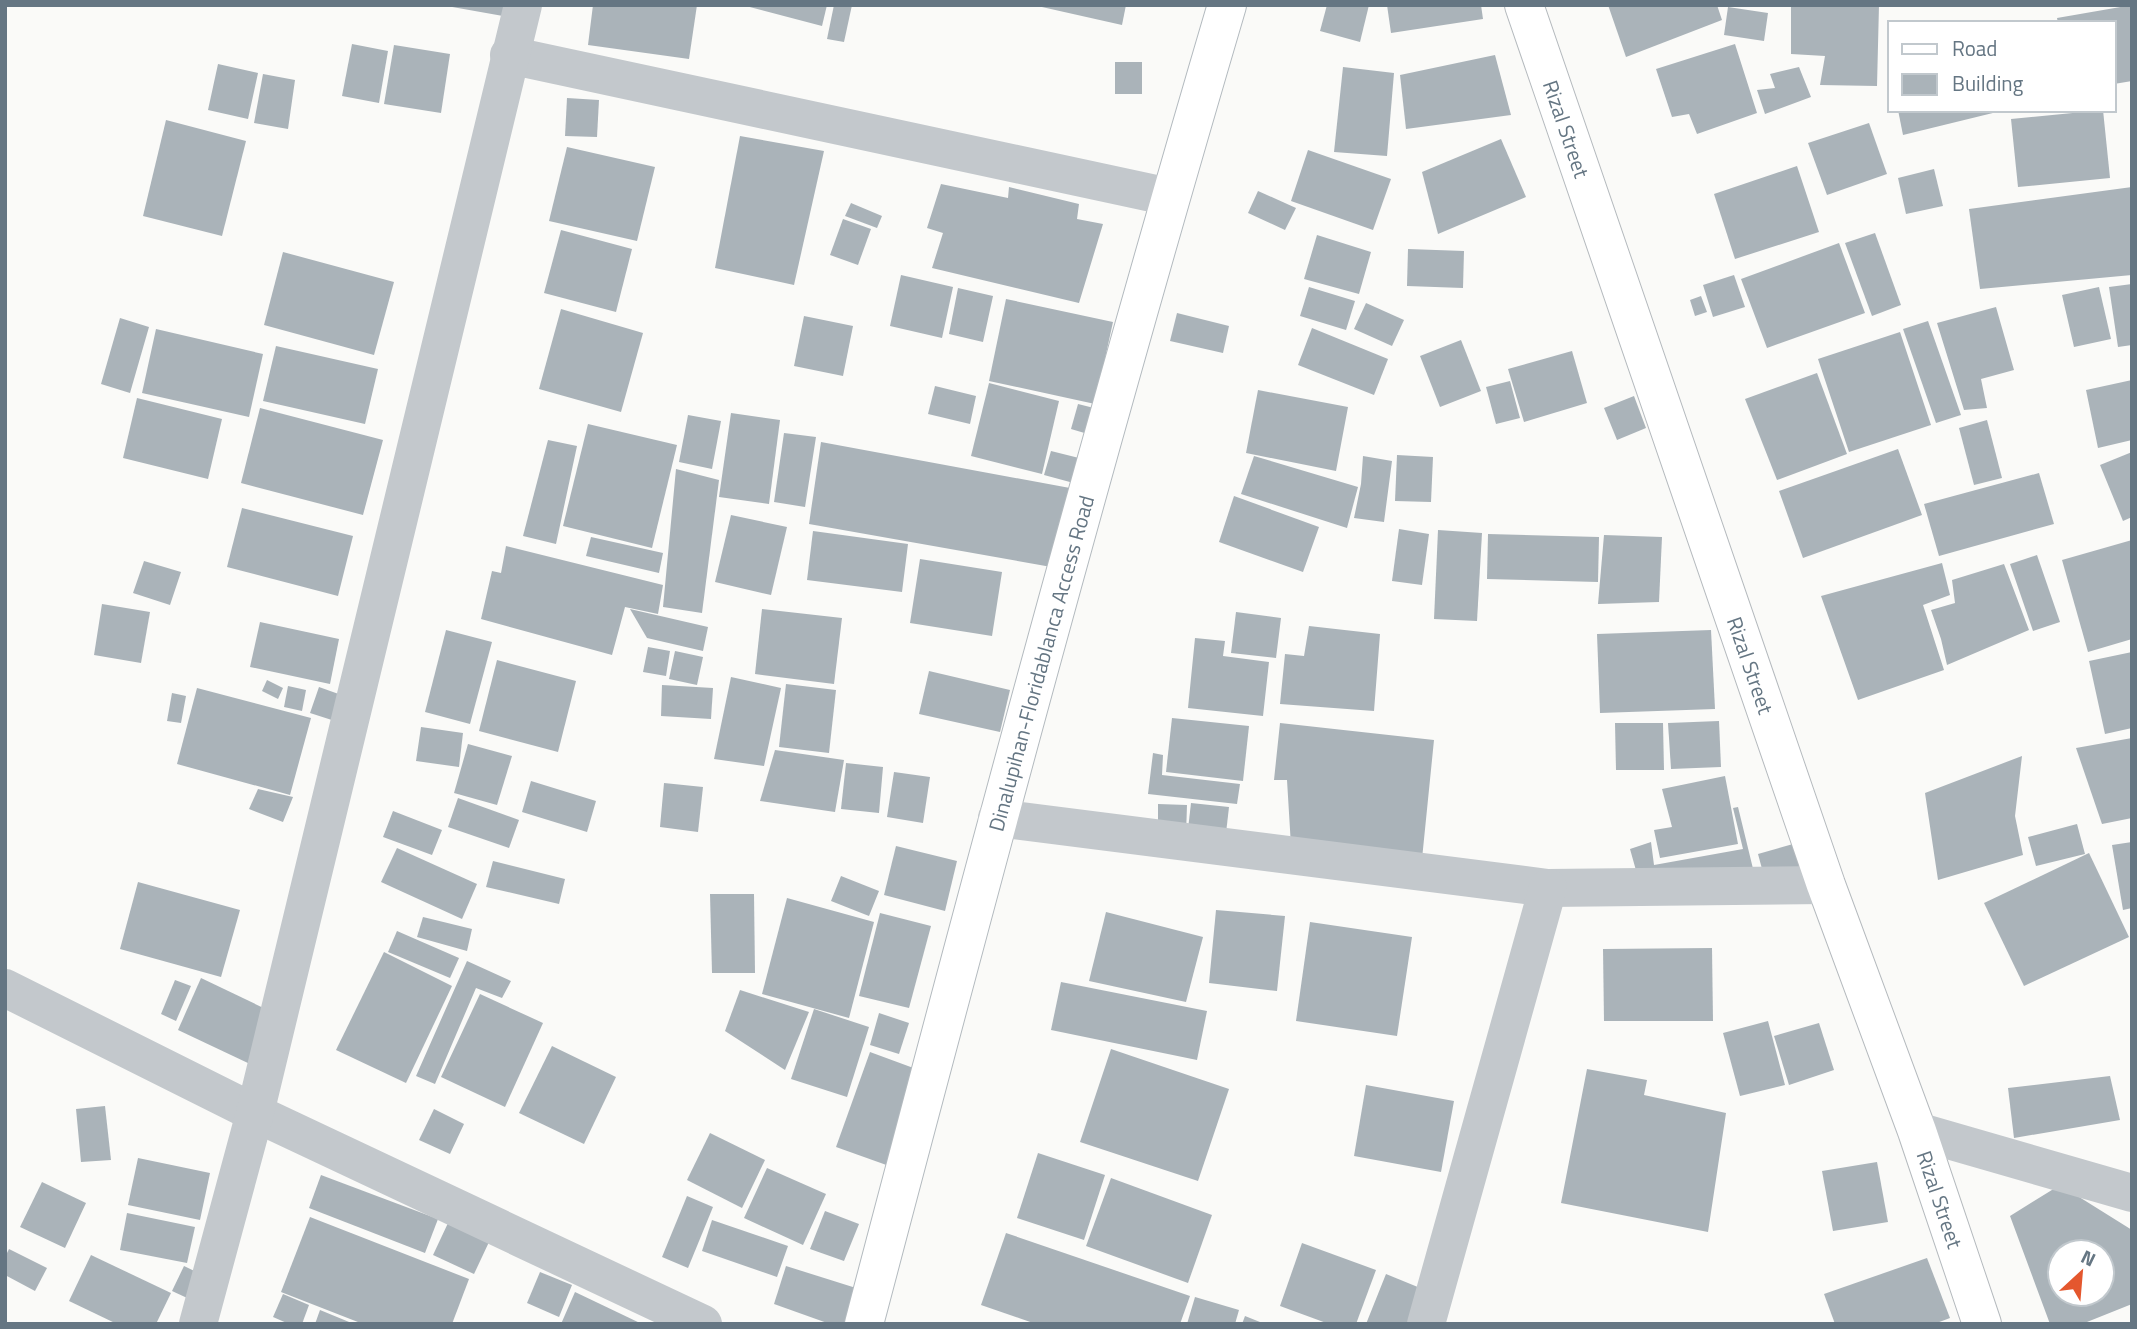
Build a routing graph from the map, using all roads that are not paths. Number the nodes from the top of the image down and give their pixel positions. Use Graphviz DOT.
graph roads {
  1 [pos="523,5"];
  2 [pos="1227,5"];
  3 [pos="1524,5"];
  4 [pos="509,55"];
  5 [pos="1170,197"];
  6 [pos="997,818"];
  7 [pos="1826,885"];
  8 [pos="1548,888"];
  9 [pos="5,988"];
  10 [pos="255,1113"];
  11 [pos="1917,1131"];
  12 [pos="2132,1194"];
  13 [pos="1978,1320"];
  14 [pos="198,1324"];
  15 [pos="703,1324"];
  16 [pos="864,1324"];
  17 [pos="1426,1324"];
  1 -- 4 [label="street"];
  2 -- 5 [label="main road, Dinalupihan-Floridablanca Access Road"];
  3 -- 7 [label="main road, Rizal Street"];
  4 -- 5 [label="street"];
  4 -- 10 [label="street"];
  5 -- 6 [label="main road, Dinalupihan-Floridablanca Access Road"];
  6 -- 8 [label="street"];
  6 -- 16 [label="main road, Dinalupihan-Floridablanca Access Road"];
  7 -- 8 [label="street"];
  7 -- 11 [label="main road, Rizal Street"];
  8 -- 17 [label="street"];
  9 -- 10 [label="street"];
  10 -- 14 [label="street"];
  10 -- 15 [label="street"];
  11 -- 12 [label="street"];
  11 -- 13 [label="main road, Rizal Street"];
}
